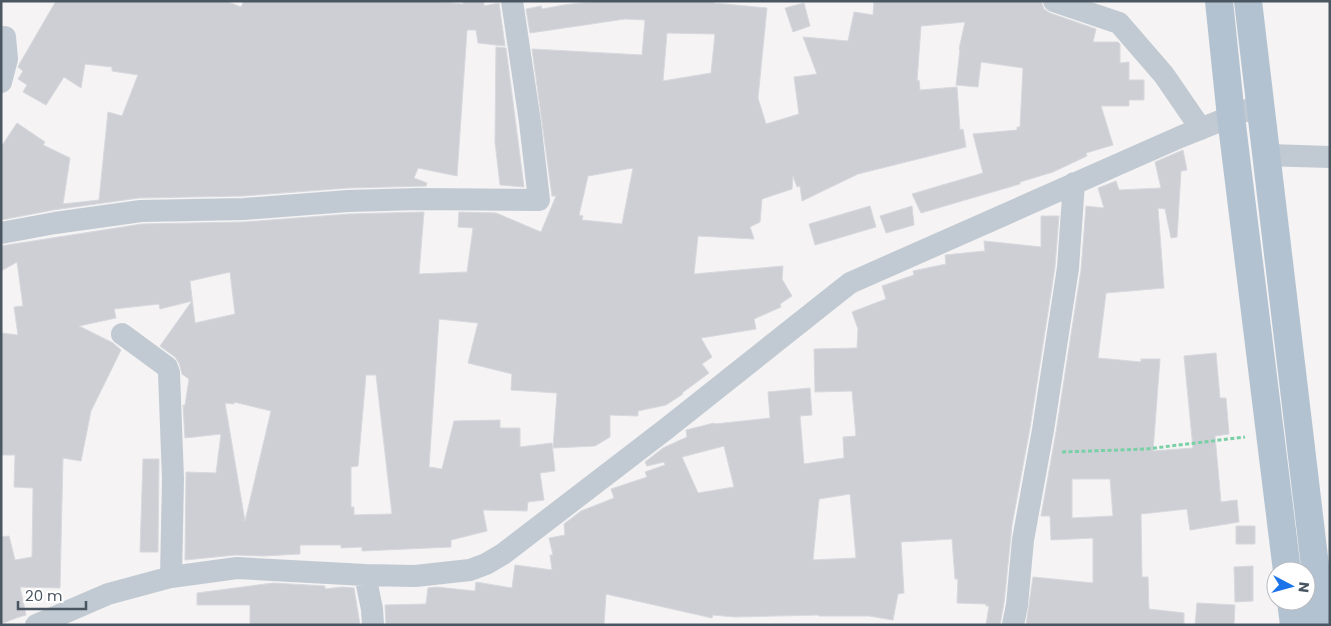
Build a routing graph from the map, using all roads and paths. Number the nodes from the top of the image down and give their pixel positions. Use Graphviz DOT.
graph roads {
  1 [pos="512,1"];
  2 [pos="1054,1"];
  3 [pos="1219,1"];
  4 [pos="1248,1"];
  5 [pos="5,37"];
  6 [pos="1,82"];
  7 [pos="1260,105"];
  8 [pos="1232,116"];
  9 [pos="1201,128"];
  10 [pos="1266,155"];
  11 [pos="1330,156"];
  12 [pos="1074,183"];
  13 [pos="1,233"];
  14 [pos="122,334"];
  15 [pos="1271,434"];
  16 [pos="1038,453"];
  17 [pos="1287,561"];
  18 [pos="365,575"];
  19 [pos="171,577"];
  20 [pos="1292,611"];
  21 [pos="36,625"];
  22 [pos="373,625"];
  23 [pos="1012,625"];
  24 [pos="1294,625"];
  25 [pos="1322,625"];
  1 -- 13 [label="street"];
  2 -- 9 [label="street"];
  3 -- 8 [label="main road"];
  4 -- 7 [label="main road"];
  5 -- 6 [label="street"];
  7 -- 8 [label="street"];
  7 -- 10 [label="main road"];
  8 -- 9 [label="street"];
  8 -- 15 [label="main road"];
  9 -- 12 [label="street"];
  10 -- 11 [label="street"];
  10 -- 25 [label="main road"];
  12 -- 16 [label="street"];
  12 -- 18 [label="street"];
  14 -- 19 [label="street"];
  15 -- 16 [label="path"];
  15 -- 17 [label="main road"];
  16 -- 23 [label="street"];
  18 -- 19 [label="street"];
  18 -- 22 [label="street"];
  19 -- 21 [label="street"];
  20 -- 24 [label="main road"];
}
